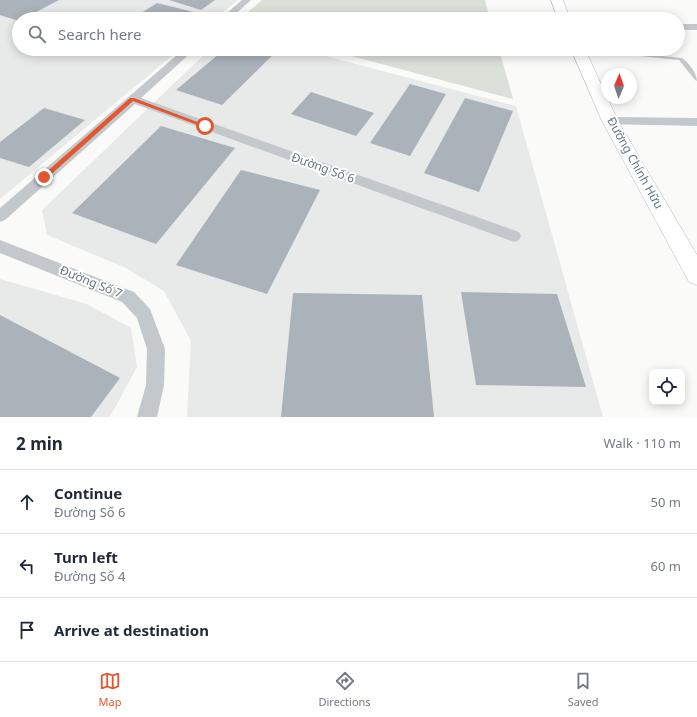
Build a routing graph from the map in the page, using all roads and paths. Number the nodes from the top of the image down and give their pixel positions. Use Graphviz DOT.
graph roads {
  1 [pos="247,0"];
  2 [pos="557,0"];
  3 [pos="233,12"];
  4 [pos="564,12"];
  5 [pos="685,27"];
  6 [pos="697,28"];
  7 [pos="182,56"];
  8 [pos="581,56"];
  9 [pos="651,56"];
  10 [pos="697,79"];
  11 [pos="132,99"];
  12 [pos="610,121"];
  13 [pos="697,122"];
  14 [pos="0,216"];
  15 [pos="514,236"];
  16 [pos="0,246"];
  17 [pos="697,275"];
  18 [pos="148,417"];
  1 -- 3 [label="street"];
  2 -- 4 [label="street"];
  5 -- 6 [label="street"];
  7 -- 11 [label="street"];
  8 -- 12 [label="street, Đường Chính Hữu"];
  9 -- 10 [label="lane"];
  11 -- 14 [label="street"];
  11 -- 15 [label="street, Đường Số 6"];
  12 -- 13 [label="street"];
  12 -- 17 [label="street, Đường Chính Hữu"];
  16 -- 18 [label="street, Đường Số 7"];
}
